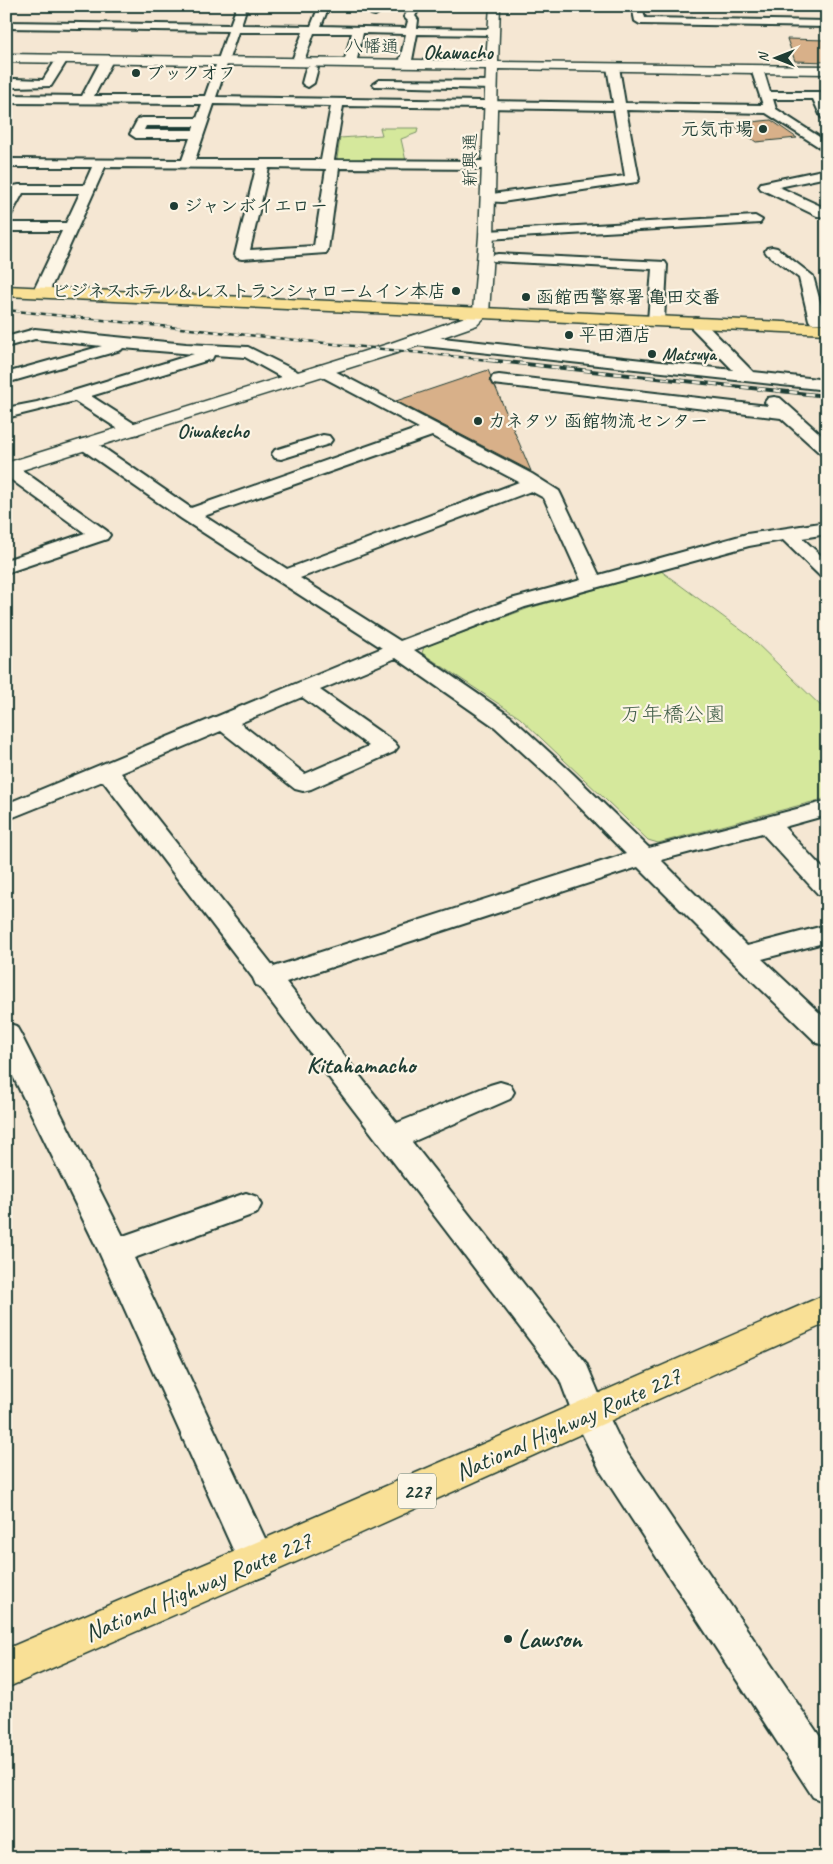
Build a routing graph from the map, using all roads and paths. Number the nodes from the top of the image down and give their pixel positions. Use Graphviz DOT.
graph roads {
  1 [pos="242,6"];
  2 [pos="324,6"];
  3 [pos="416,6"];
  4 [pos="496,6"];
  5 [pos="637,6"];
  6 [pos="819,10"];
  7 [pos="274,14"];
  8 [pos="826,24"];
  9 [pos="6,25"];
  10 [pos="121,27"];
  11 [pos="234,28"];
  12 [pos="269,29"];
  13 [pos="312,29"];
  14 [pos="358,30"];
  15 [pos="411,30"];
  16 [pos="493,32"];
  17 [pos="114,42"];
  18 [pos="6,58"];
  19 [pos="299,58"];
  20 [pos="62,59"];
  21 [pos="351,59"];
  22 [pos="107,60"];
  23 [pos="406,60"];
  24 [pos="222,61"];
  25 [pos="491,65"];
  26 [pos="613,67"];
  27 [pos="312,68"];
  28 [pos="757,69"];
  29 [pos="827,70"];
  30 [pos="215,82"];
  31 [pos="232,82"];
  32 [pos="6,83"];
  33 [pos="369,84"];
  34 [pos="491,85"];
  35 [pos="766,95"];
  36 [pos="822,96"];
  37 [pos="6,99"];
  38 [pos="302,101"];
  39 [pos="338,102"];
  40 [pos="92,103"];
  41 [pos="490,104"];
  42 [pos="618,106"];
  43 [pos="769,109"];
  44 [pos="206,110"];
  45 [pos="827,117"];
  46 [pos="801,130"];
  47 [pos="827,130"];
  48 [pos="198,134"];
  49 [pos="827,148"];
  50 [pos="129,151"];
  51 [pos="6,163"];
  52 [pos="100,164"];
  53 [pos="124,164"];
  54 [pos="187,164"];
  55 [pos="263,164"];
  56 [pos="330,165"];
  57 [pos="488,165"];
  58 [pos="827,173"];
  59 [pos="809,177"];
  60 [pos="827,185"];
  61 [pos="89,189"];
  62 [pos="489,198"];
  63 [pos="6,212"];
  64 [pos="827,213"];
  65 [pos="755,220"];
  66 [pos="6,227"];
  67 [pos="71,227"];
  68 [pos="487,235"];
  69 [pos="772,251"];
  70 [pos="498,258"];
  71 [pos="6,291"];
  72 [pos="41,292"];
  73 [pos="481,313"];
  74 [pos="656,321"];
  75 [pos="696,323"];
  76 [pos="822,325"];
  77 [pos="415,340"];
  78 [pos="6,342"];
  79 [pos="128,343"];
  80 [pos="221,352"];
  81 [pos="323,370"];
  82 [pos="748,376"];
  83 [pos="6,378"];
  84 [pos="296,378"];
  85 [pos="499,380"];
  86 [pos="827,385"];
  87 [pos="552,387"];
  88 [pos="77,395"];
  89 [pos="770,399"];
  90 [pos="544,404"];
  91 [pos="6,413"];
  92 [pos="786,413"];
  93 [pos="434,429"];
  94 [pos="132,430"];
  95 [pos="323,440"];
  96 [pos="86,444"];
  97 [pos="302,446"];
  98 [pos="827,450"];
  99 [pos="281,454"];
  100 [pos="333,464"];
  101 [pos="8,469"];
  102 [pos="532,484"];
  103 [pos="189,515"];
  104 [pos="827,528"];
  105 [pos="788,534"];
  106 [pos="6,567"];
  107 [pos="827,572"];
  108 [pos="286,576"];
  109 [pos="593,583"];
  110 [pos="399,650"];
  111 [pos="305,689"];
  112 [pos="225,723"];
  113 [pos="107,771"];
  114 [pos="827,808"];
  115 [pos="6,813"];
  116 [pos="767,824"];
  117 [pos="644,857"];
  118 [pos="827,888"];
  119 [pos="827,932"];
  120 [pos="742,956"];
  121 [pos="266,979"];
  122 [pos="6,1033"];
  123 [pos="827,1036"];
  124 [pos="500,1092"];
  125 [pos="392,1140"];
  126 [pos="246,1204"];
  127 [pos="115,1252"];
  128 [pos="827,1308"];
  129 [pos="590,1415"];
  130 [pos="257,1562"];
  131 [pos="6,1669"];
  132 [pos="827,1784"];
  1 -- 11 [label="street"];
  2 -- 13 [label="street"];
  3 -- 15 [label="street"];
  4 -- 16 [label="street, 新興通"];
  5 -- 8 [label="street"];
  6 -- 8 [label="street"];
  7 -- 12 [label="street"];
  9 -- 10 [label="street"];
  10 -- 11 [label="street"];
  10 -- 17 [label="street"];
  11 -- 12 [label="street"];
  11 -- 24 [label="street"];
  12 -- 13 [label="street"];
  13 -- 14 [label="street"];
  13 -- 19 [label="street"];
  14 -- 15 [label="street"];
  14 -- 21 [label="street"];
  15 -- 16 [label="street"];
  15 -- 23 [label="street"];
  16 -- 25 [label="street, 新興通"];
  18 -- 20 [label="street, 八幡通"];
  20 -- 22 [label="street, 八幡通"];
  20 -- 32 [label="street"];
  22 -- 24 [label="street, 八幡通"];
  22 -- 40 [label="street"];
  24 -- 25 [label="street, 八幡通"];
  24 -- 30 [label="street"];
  25 -- 26 [label="street, 八幡通"];
  25 -- 34 [label="street, 新興通"];
  26 -- 28 [label="street, 八幡通"];
  26 -- 42 [label="street"];
  27 -- 38 [label="street"];
  28 -- 29 [label="street, 八幡通"];
  28 -- 35 [label="street"];
  30 -- 31 [label="street"];
  30 -- 44 [label="street"];
  33 -- 34 [label="street"];
  34 -- 41 [label="street, 新興通"];
  35 -- 36 [label="street"];
  35 -- 43 [label="street"];
  36 -- 45 [label="street"];
  37 -- 40 [label="street"];
  38 -- 39 [label="street"];
  38 -- 44 [label="street"];
  39 -- 41 [label="street"];
  39 -- 56 [label="street"];
  40 -- 44 [label="street"];
  41 -- 42 [label="street"];
  41 -- 57 [label="street, 新興通"];
  42 -- 43 [label="street"];
  42 -- 62 [label="street"];
  43 -- 46 [label="street"];
  44 -- 48 [label="street"];
  44 -- 48 [label="street"];
  46 -- 47 [label="street"];
  46 -- 49 [label="street"];
  48 -- 54 [label="street"];
  50 -- 53 [label="street"];
  51 -- 52 [label="street"];
  52 -- 53 [label="street"];
  52 -- 61 [label="street"];
  53 -- 54 [label="street"];
  54 -- 55 [label="street"];
  55 -- 56 [label="street"];
  55 -- 56 [label="street"];
  56 -- 57 [label="street"];
  57 -- 62 [label="street, 新興通"];
  58 -- 59 [label="street"];
  59 -- 60 [label="street"];
  59 -- 64 [label="street"];
  61 -- 63 [label="street"];
  61 -- 67 [label="street"];
  62 -- 68 [label="street, 新興通"];
  65 -- 68 [label="street"];
  66 -- 67 [label="street"];
  67 -- 72 [label="street"];
  68 -- 73 [label="street, 新興通"];
  69 -- 76 [label="street"];
  70 -- 74 [label="street"];
  71 -- 72 [label="highway"];
  72 -- 73 [label="highway"];
  73 -- 74 [label="highway"];
  73 -- 77 [label="street"];
  74 -- 75 [label="highway"];
  75 -- 76 [label="highway"];
  75 -- 82 [label="street"];
  77 -- 81 [label="street"];
  77 -- 82 [label="street"];
  78 -- 79 [label="street"];
  79 -- 80 [label="street"];
  79 -- 83 [label="street"];
  80 -- 84 [label="street"];
  80 -- 88 [label="street"];
  81 -- 84 [label="street"];
  81 -- 93 [label="street"];
  82 -- 86 [label="street"];
  84 -- 94 [label="street"];
  85 -- 87 [label="street"];
  87 -- 90 [label="street"];
  87 -- 92 [label="street"];
  88 -- 91 [label="street"];
  88 -- 94 [label="street"];
  89 -- 92 [label="street"];
  92 -- 98 [label="street"];
  93 -- 100 [label="street"];
  93 -- 102 [label="street"];
  94 -- 96 [label="street"];
  95 -- 97 [label="street"];
  96 -- 101 [label="street"];
  96 -- 103 [label="street"];
  97 -- 99 [label="street"];
  97 -- 100 [label="street"];
  100 -- 103 [label="street"];
  101 -- 106 [label="street"];
  102 -- 108 [label="street"];
  102 -- 109 [label="street"];
  103 -- 108 [label="street"];
  104 -- 105 [label="street"];
  105 -- 107 [label="street"];
  105 -- 109 [label="street"];
  108 -- 110 [label="street"];
  109 -- 110 [label="street"];
  110 -- 111 [label="street"];
  110 -- 117 [label="street"];
  111 -- 112 [label="street"];
  111 -- 112 [label="street"];
  112 -- 113 [label="street"];
  113 -- 115 [label="street"];
  113 -- 121 [label="street"];
  114 -- 116 [label="street"];
  116 -- 117 [label="street"];
  116 -- 118 [label="street"];
  117 -- 120 [label="street"];
  117 -- 121 [label="street"];
  119 -- 120 [label="street"];
  120 -- 123 [label="street"];
  121 -- 125 [label="street"];
  122 -- 127 [label="street"];
  124 -- 125 [label="street"];
  125 -- 129 [label="street"];
  126 -- 127 [label="street"];
  127 -- 130 [label="street"];
  128 -- 129 [label="highway, National Highway Route 227 / 227"];
  129 -- 130 [label="highway, National Highway Route 227 / 227"];
  129 -- 132 [label="street"];
  130 -- 131 [label="highway, National Highway Route 227 / 227"];
}
